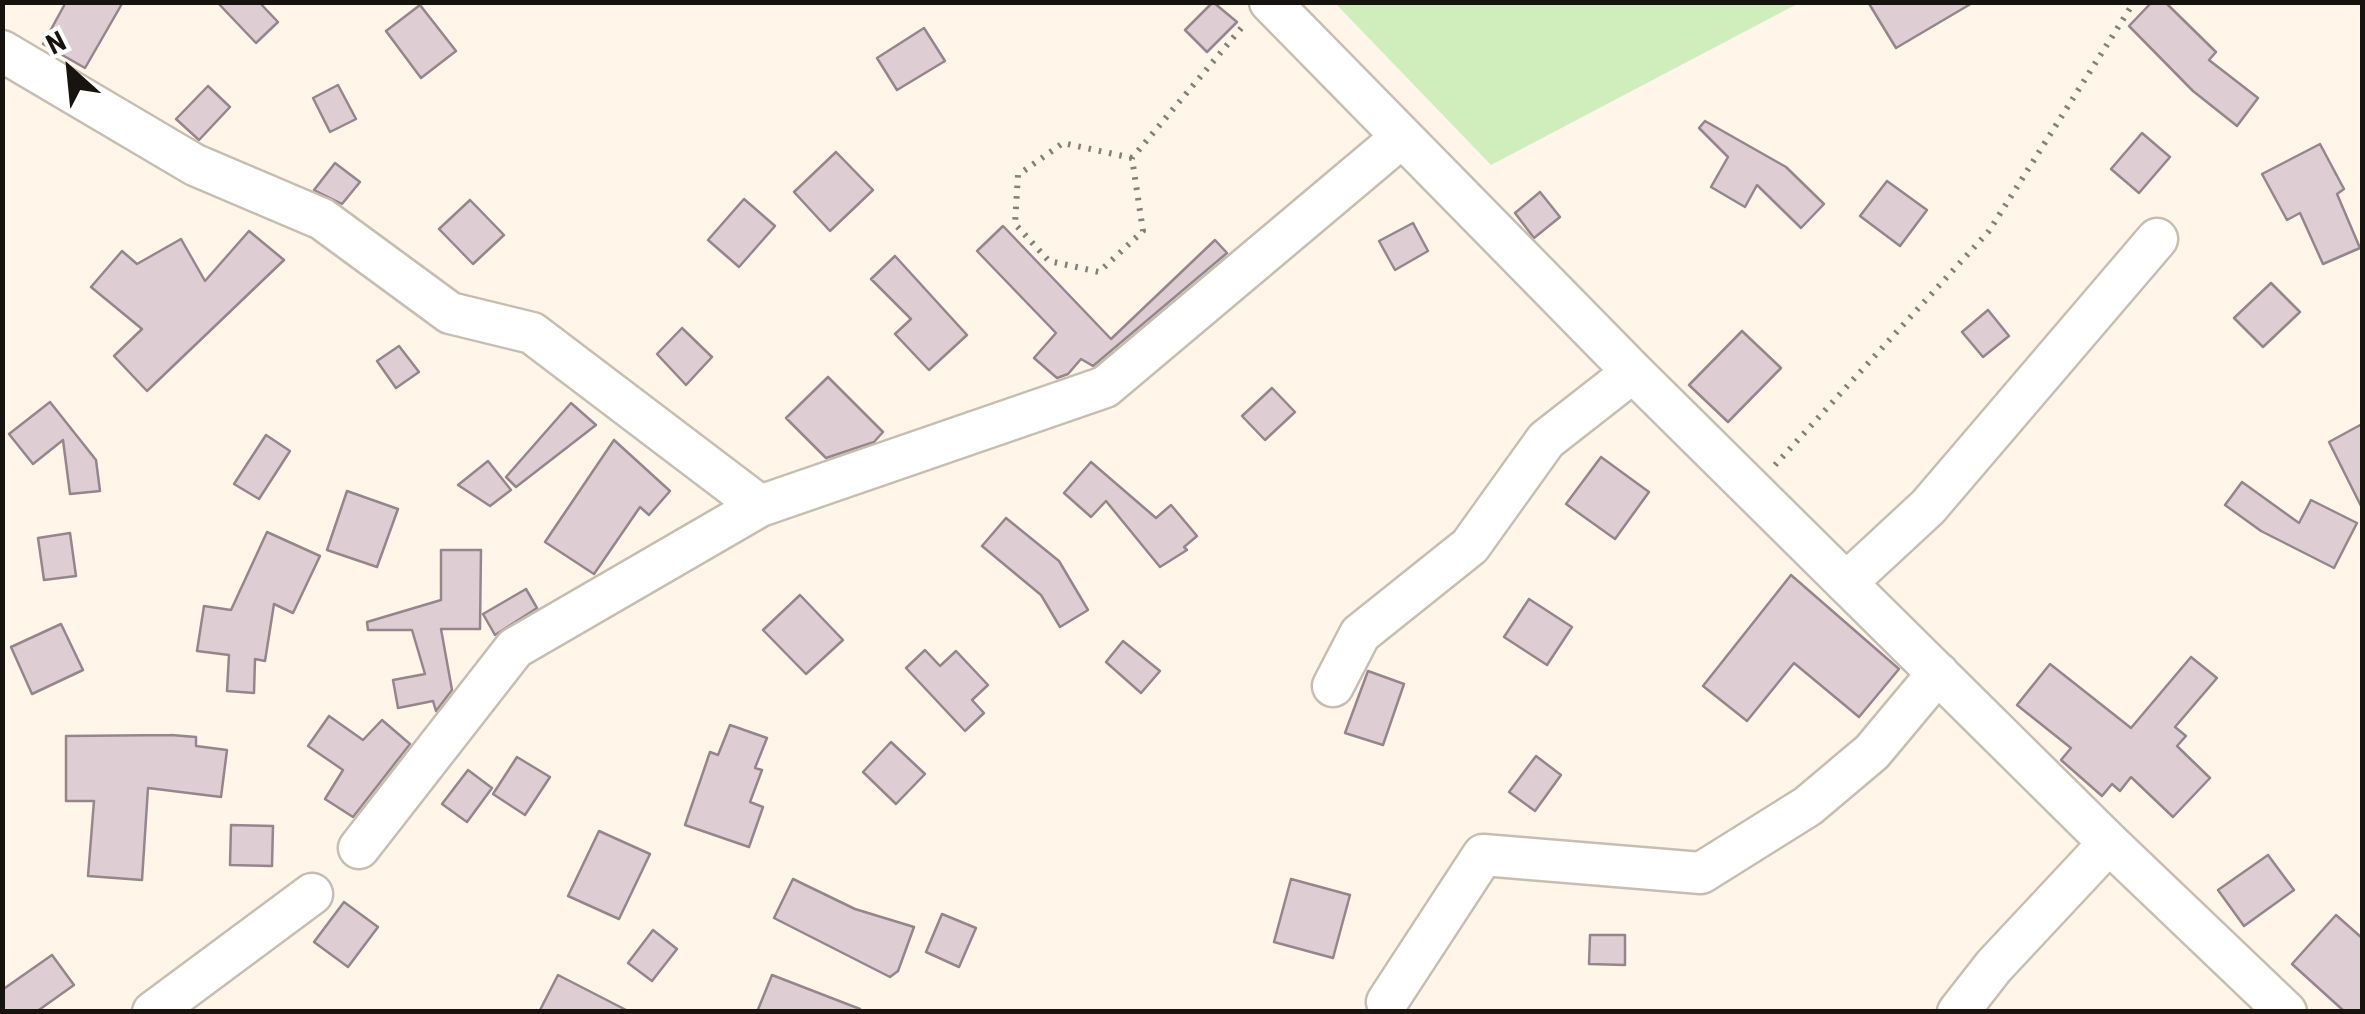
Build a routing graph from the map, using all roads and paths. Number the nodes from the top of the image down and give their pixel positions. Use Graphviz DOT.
graph roads {
  1 [pos="2134,2"];
  2 [pos="1260,10"];
  3 [pos="2,52"];
  4 [pos="1402,137"];
  5 [pos="1132,158"];
  6 [pos="2158,239"];
  7 [pos="1633,372"];
  8 [pos="1752,490"];
  9 [pos="760,506"];
  10 [pos="1846,583"];
  11 [pos="1938,673"];
  12 [pos="1332,686"];
  13 [pos="2109,842"];
  14 [pos="359,848"];
  15 [pos="312,894"];
  16 [pos="1387,1002"];
  17 [pos="153,1012"];
  18 [pos="1958,1012"];
  19 [pos="2286,1012"];
  1 -- 8 [label="path"];
  2 -- 4 [label="street"];
  2 -- 5 [label="path"];
  3 -- 9 [label="street"];
  4 -- 7 [label="street"];
  4 -- 9 [label="street"];
  5 -- 5 [label="path"];
  6 -- 10 [label="street"];
  7 -- 8 [label="street"];
  7 -- 12 [label="street"];
  8 -- 10 [label="street"];
  9 -- 14 [label="street"];
  10 -- 11 [label="street"];
  11 -- 13 [label="street"];
  11 -- 16 [label="street"];
  13 -- 18 [label="street"];
  13 -- 19 [label="street"];
  15 -- 17 [label="street"];
}
